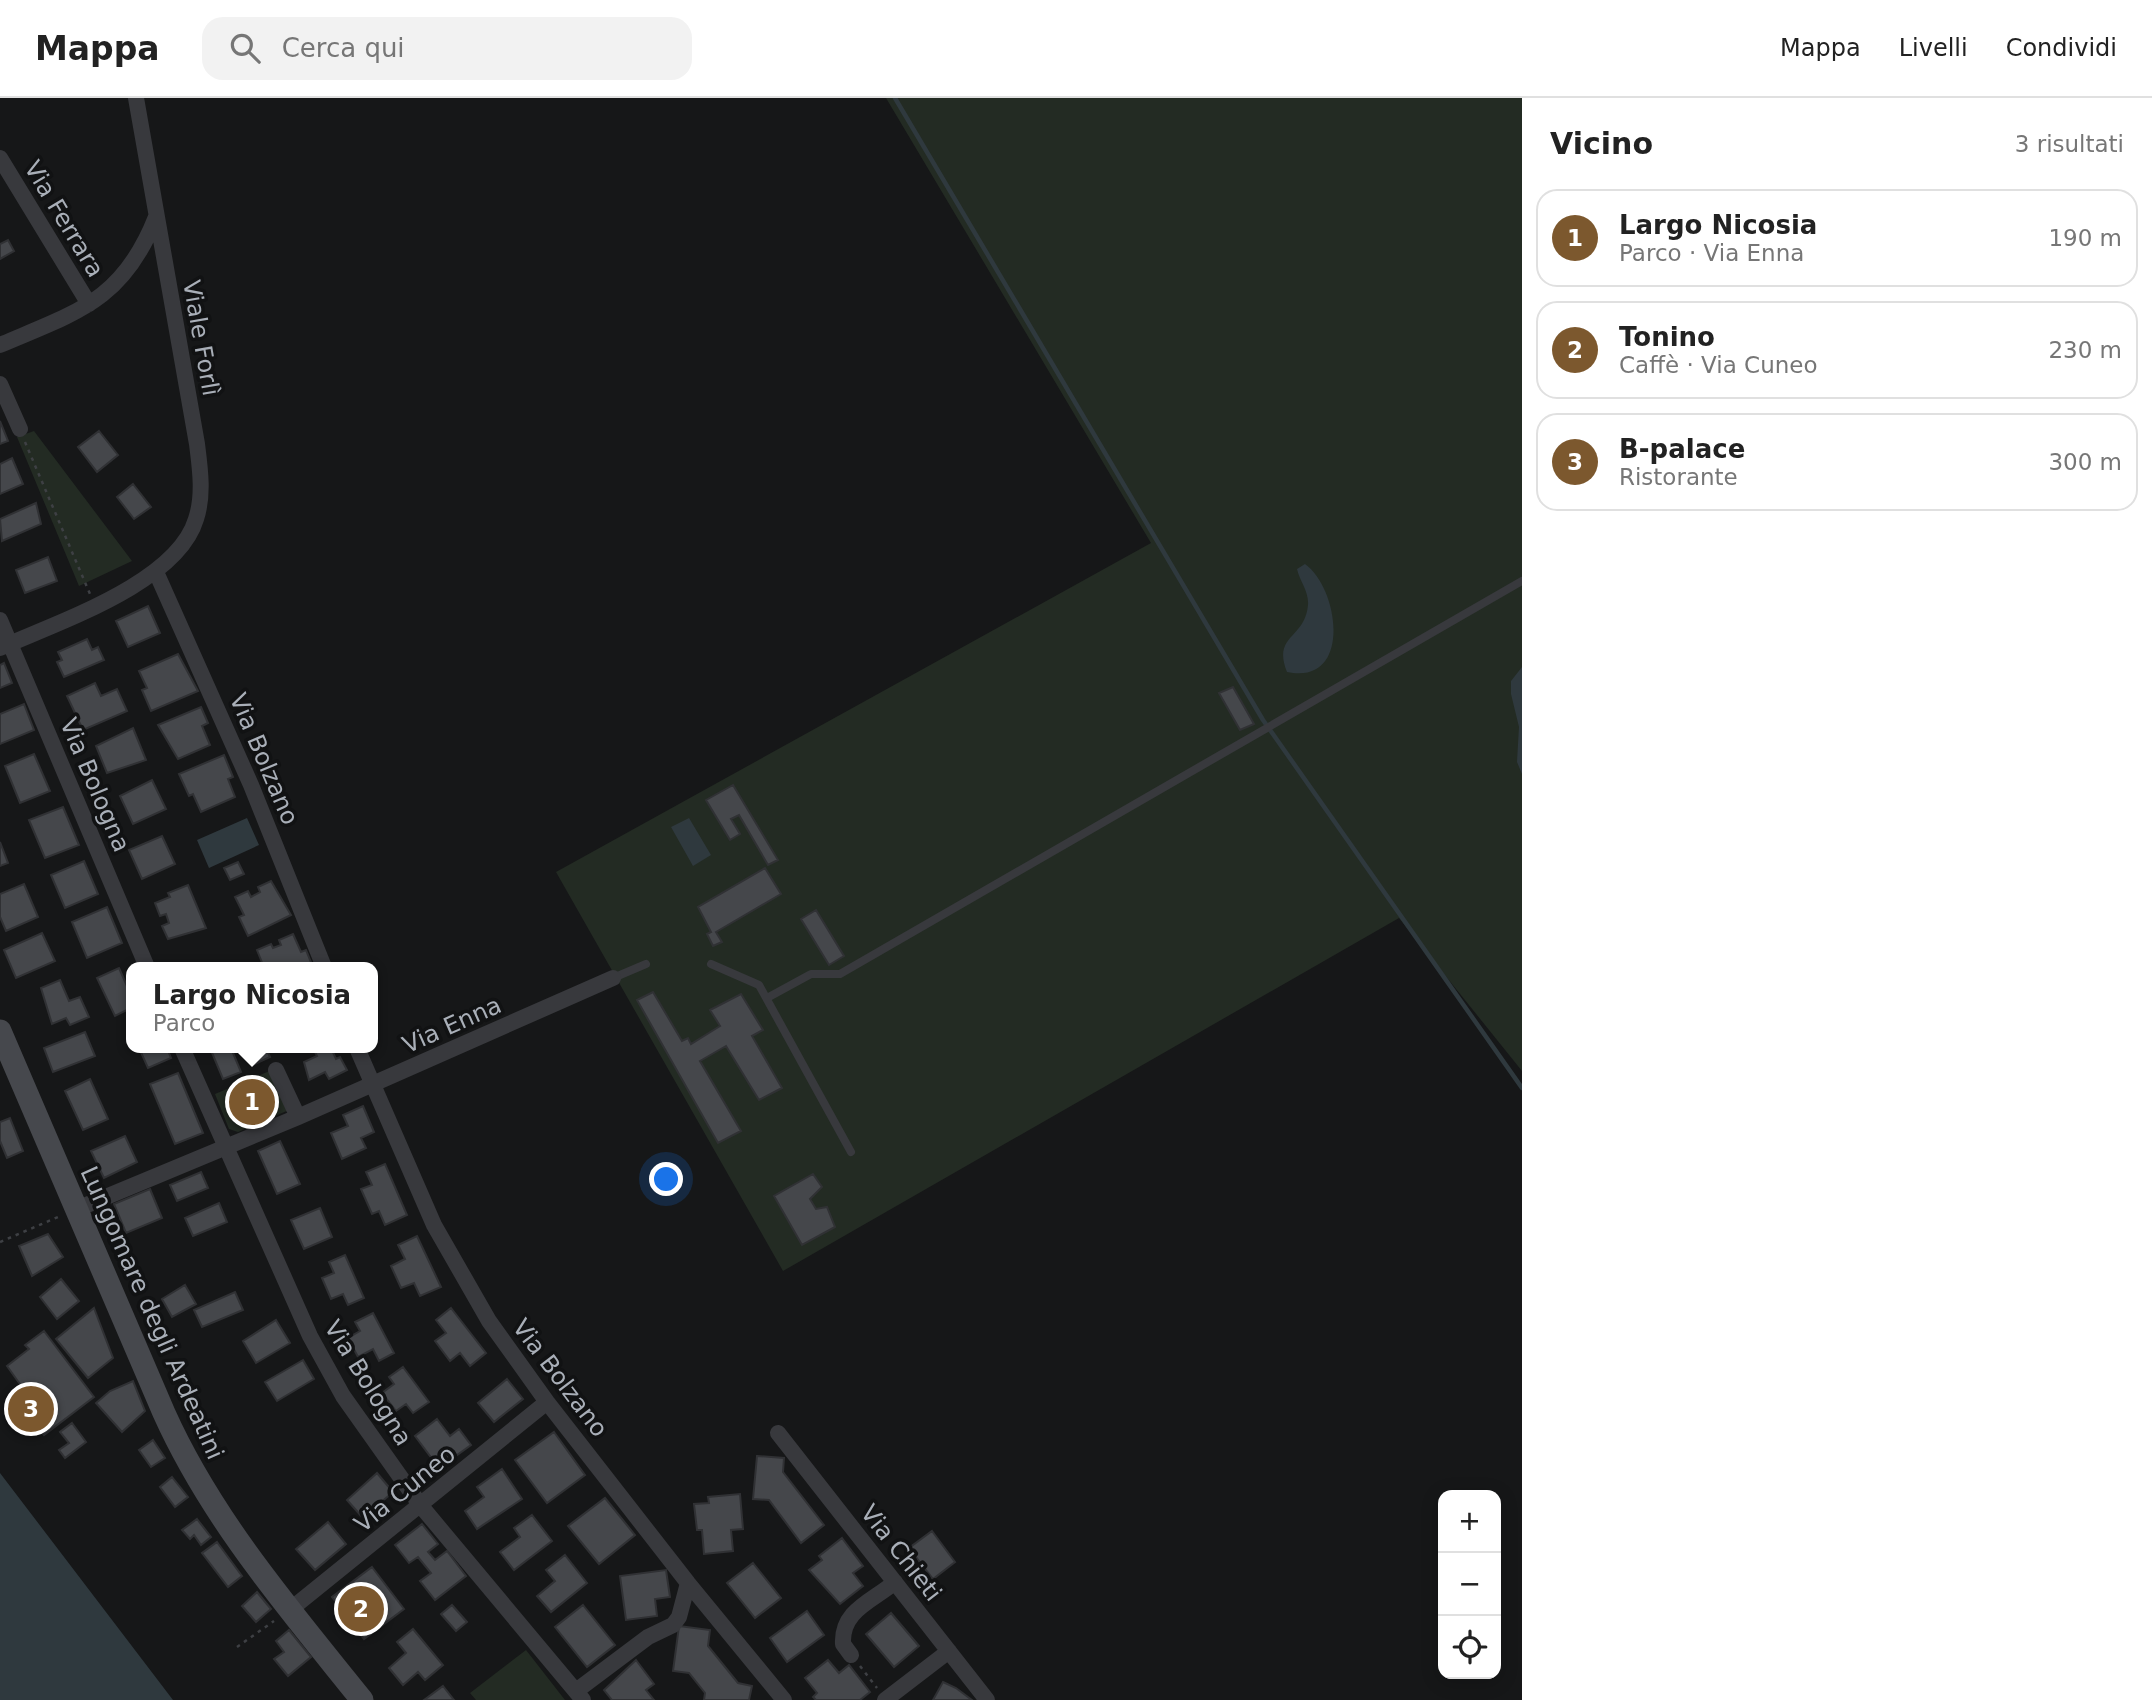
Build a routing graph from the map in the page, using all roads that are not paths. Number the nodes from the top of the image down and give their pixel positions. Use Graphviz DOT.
graph roads {
  1 [pos="136,98"];
  2 [pos="0,158"];
  3 [pos="156,217"];
  4 [pos="89,304"];
  5 [pos="0,345"];
  6 [pos="0,384"];
  7 [pos="20,429"];
  8 [pos="156,572"];
  9 [pos="1522,581"];
  10 [pos="0,620"];
  11 [pos="5,645"];
  12 [pos="146,962"];
  13 [pos="322,962"];
  14 [pos="646,964"];
  15 [pos="711,964"];
  16 [pos="613,978"];
  17 [pos="766,998"];
  18 [pos="0,1031"];
  19 [pos="183,1053"];
  20 [pos="360,1053"];
  21 [pos="276,1070"];
  22 [pos="373,1084"];
  23 [pos="298,1117"];
  24 [pos="224,1148"];
  25 [pos="851,1152"];
  26 [pos="77,1209"];
  27 [pos="547,1402"];
  28 [pos="778,1433"];
  29 [pos="421,1506"];
  30 [pos="895,1582"];
  31 [pos="688,1583"];
  32 [pos="290,1609"];
  33 [pos="949,1651"];
  34 [pos="851,1655"];
  35 [pos="579,1695"];
  36 [pos="781,1699"];
  37 [pos="362,1700"];
  38 [pos="885,1700"];
  39 [pos="987,1700"];
  1 -- 3 [label="street, Viale Forlì"];
  2 -- 4 [label="street, Via Ferrara"];
  3 -- 4 [label="street"];
  3 -- 8 [label="street, Viale Forlì"];
  4 -- 5 [label="street"];
  6 -- 7 [label="street"];
  8 -- 11 [label="street"];
  8 -- 13 [label="street, Via Bolzano"];
  9 -- 17 [label="lane"];
  10 -- 11 [label="street, Via Bologna"];
  11 -- 12 [label="street, Via Bologna"];
  14 -- 16 [label="lane"];
  15 -- 17 [label="lane"];
  16 -- 22 [label="street, Via Enna"];
  17 -- 25 [label="lane"];
  18 -- 26 [label="main road, Lungomare degli Ardeatini"];
  19 -- 24 [label="street, Via Bologna"];
  20 -- 22 [label="street, Via Bolzano"];
  21 -- 23 [label="street"];
  22 -- 23 [label="street, Via Enna"];
  22 -- 27 [label="street, Via Bolzano"];
  23 -- 24 [label="street, Via Enna"];
  24 -- 26 [label="street, Via Enna"];
  24 -- 29 [label="street, Via Bologna"];
  26 -- 32 [label="main road, Lungomare degli Ardeatini"];
  27 -- 29 [label="street, Via Cuneo"];
  27 -- 31 [label="street, Via Bolzano"];
  28 -- 30 [label="street, Via Chieti"];
  29 -- 32 [label="street, Via Cuneo"];
  29 -- 35 [label="street, Via Bologna"];
  30 -- 33 [label="street, Via Chieti"];
  30 -- 34 [label="street"];
  31 -- 35 [label="street"];
  31 -- 36 [label="street, Via Bolzano"];
  32 -- 37 [label="main road, Lungomare degli Ardeatini"];
  33 -- 38 [label="street"];
  33 -- 39 [label="street, Via Chieti"];
}
